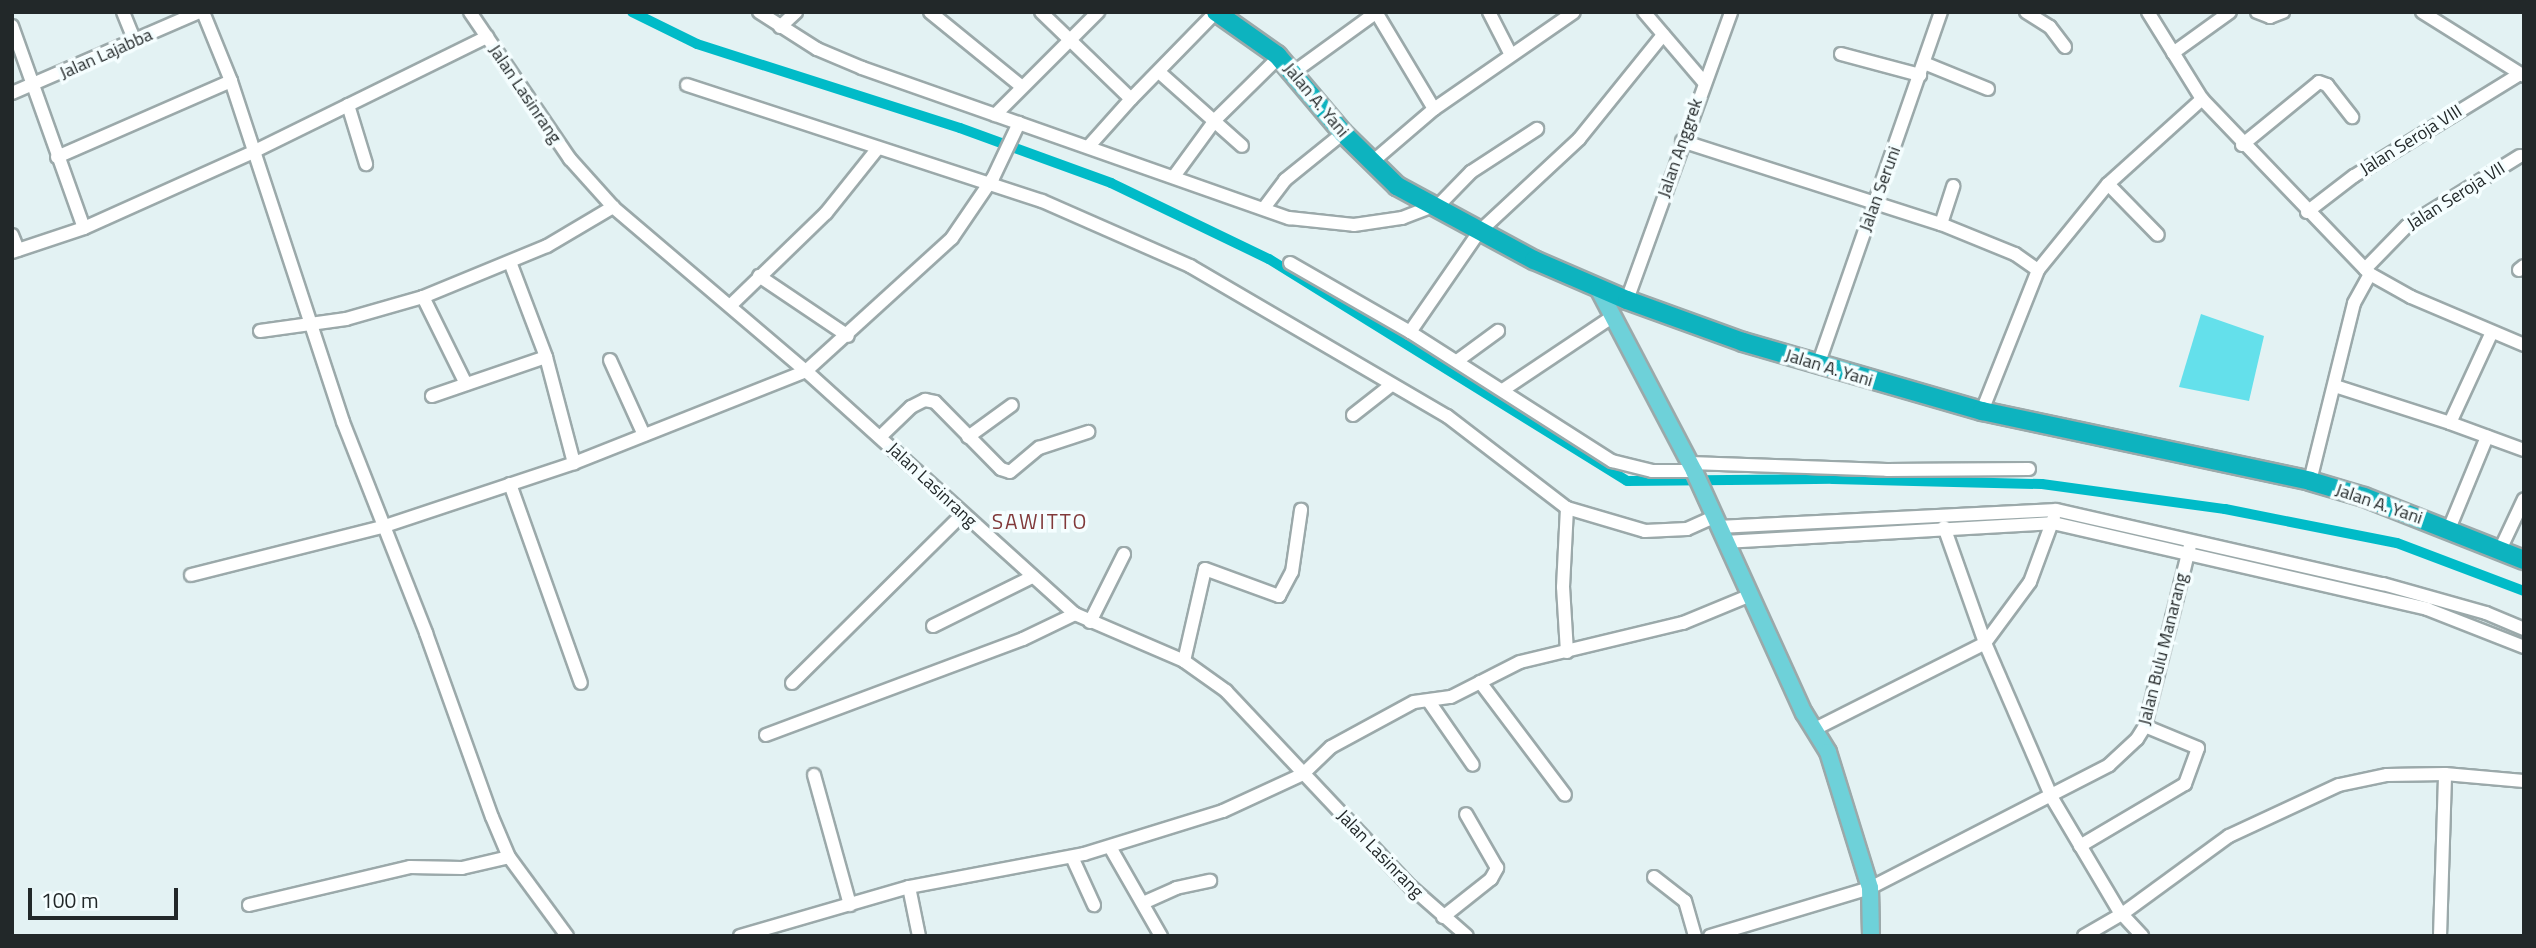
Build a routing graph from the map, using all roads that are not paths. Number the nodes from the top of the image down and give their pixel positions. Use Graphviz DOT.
graph roads {
  1 [pos="123,12"];
  2 [pos="201,12"];
  3 [pos="470,12"];
  4 [pos="760,12"];
  5 [pos="796,12"];
  6 [pos="930,12"];
  7 [pos="1041,12"];
  8 [pos="1098,12"];
  9 [pos="1216,12"];
  10 [pos="1377,12"];
  11 [pos="1489,12"];
  12 [pos="1644,12"];
  13 [pos="1731,12"];
  14 [pos="1941,12"];
  15 [pos="2026,12"];
  16 [pos="2148,12"];
  17 [pos="2230,12"];
  18 [pos="2258,12"];
  19 [pos="2283,12"];
  20 [pos="2422,12"];
  21 [pos="1566,14"];
  22 [pos="12,26"];
  23 [pos="780,27"];
  24 [pos="1663,35"];
  25 [pos="487,37"];
  26 [pos="135,41"];
  27 [pos="1069,42"];
  28 [pos="2065,47"];
  29 [pos="2173,53"];
  30 [pos="1841,54"];
  31 [pos="1511,55"];
  32 [pos="1279,57"];
  33 [pos="1922,69"];
  34 [pos="1159,72"];
  35 [pos="1294,72"];
  36 [pos="2522,75"];
  37 [pos="231,81"];
  38 [pos="1703,82"];
  39 [pos="687,85"];
  40 [pos="1021,86"];
  41 [pos="33,87"];
  42 [pos="1988,89"];
  43 [pos="12,93"];
  44 [pos="1131,99"];
  45 [pos="2202,99"];
  46 [pos="348,105"];
  47 [pos="1434,109"];
  48 [pos="995,115"];
  49 [pos="2352,117"];
  50 [pos="1216,119"];
  51 [pos="1017,127"];
  52 [pos="1537,129"];
  53 [pos="1343,133"];
  54 [pos="1682,141"];
  55 [pos="1242,145"];
  56 [pos="2242,145"];
  57 [pos="1089,146"];
  58 [pos="878,148"];
  59 [pos="253,152"];
  60 [pos="2520,156"];
  61 [pos="57,157"];
  62 [pos="1371,163"];
  63 [pos="366,164"];
  64 [pos="1175,175"];
  65 [pos="991,181"];
  66 [pos="2108,184"];
  67 [pos="1953,186"];
  68 [pos="1874,205"];
  69 [pos="613,207"];
  70 [pos="1264,208"];
  71 [pos="1433,208"];
  72 [pos="2307,212"];
  73 [pos="1941,224"];
  74 [pos="84,228"];
  75 [pos="1479,232"];
  76 [pos="12,235"];
  77 [pos="2158,235"];
  78 [pos="15,251"];
  79 [pos="510,262"];
  80 [pos="1290,263"];
  81 [pos="2038,270"];
  82 [pos="2368,271"];
  83 [pos="759,276"];
  84 [pos="1598,288"];
  85 [pos="423,297"];
  86 [pos="1627,300"];
  87 [pos="730,304"];
  88 [pos="1612,317"];
  89 [pos="312,324"];
  90 [pos="260,331"];
  91 [pos="1498,331"];
  92 [pos="1410,332"];
  93 [pos="2492,332"];
  94 [pos="848,336"];
  95 [pos="2524,345"];
  96 [pos="546,357"];
  97 [pos="610,360"];
  98 [pos="1457,361"];
  99 [pos="1818,365"];
  100 [pos="806,371"];
  101 [pos="466,384"];
  102 [pos="1390,386"];
  103 [pos="2334,386"];
  104 [pos="1503,390"];
  105 [pos="432,396"];
  106 [pos="1012,405"];
  107 [pos="1982,411"];
  108 [pos="1353,415"];
  109 [pos="2450,423"];
  110 [pos="1088,432"];
  111 [pos="644,435"];
  112 [pos="880,437"];
  113 [pos="968,437"];
  114 [pos="2487,437"];
  115 [pos="2524,450"];
  116 [pos="574,463"];
  117 [pos="2029,469"];
  118 [pos="1693,470"];
  119 [pos="2310,481"];
  120 [pos="510,484"];
  121 [pos="2524,499"];
  122 [pos="1567,508"];
  123 [pos="1301,510"];
  124 [pos="962,515"];
  125 [pos="2054,516"];
  126 [pos="1717,523"];
  127 [pos="383,527"];
  128 [pos="1944,527"];
  129 [pos="2449,529"];
  130 [pos="2190,545"];
  131 [pos="2500,550"];
  132 [pos="1124,554"];
  133 [pos="2524,560"];
  134 [pos="191,575"];
  135 [pos="1030,578"];
  136 [pos="1751,595"];
  137 [pos="2428,604"];
  138 [pos="1074,614"];
  139 [pos="1090,622"];
  140 [pos="933,626"];
  141 [pos="2524,629"];
  142 [pos="1985,643"];
  143 [pos="2524,646"];
  144 [pos="1567,652"];
  145 [pos="1184,661"];
  146 [pos="1480,682"];
  147 [pos="581,683"];
  148 [pos="792,683"];
  149 [pos="1430,703"];
  150 [pos="2145,726"];
  151 [pos="1816,728"];
  152 [pos="766,734"];
  153 [pos="1473,765"];
  154 [pos="1303,774"];
  155 [pos="2445,774"];
  156 [pos="814,775"];
  157 [pos="2524,781"];
  158 [pos="1564,795"];
  159 [pos="2052,798"];
  160 [pos="1466,814"];
  161 [pos="2080,846"];
  162 [pos="1110,847"];
  163 [pos="509,857"];
  164 [pos="1072,857"];
  165 [pos="1654,877"];
  166 [pos="1210,881"];
  167 [pos="909,887"];
  168 [pos="1870,888"];
  169 [pos="1143,903"];
  170 [pos="249,905"];
  171 [pos="850,905"];
  172 [pos="1094,905"];
  173 [pos="2122,914"];
  174 [pos="1443,917"];
  175 [pos="567,936"];
  176 [pos="740,936"];
  177 [pos="919,936"];
  178 [pos="1161,936"];
  179 [pos="1467,936"];
  180 [pos="1695,936"];
  181 [pos="1710,936"];
  182 [pos="1871,936"];
  183 [pos="2084,936"];
  184 [pos="2142,936"];
  185 [pos="2440,936"];
  1 -- 26 [label="street"];
  2 -- 26 [label="street, Jalan Lajabba"];
  2 -- 37 [label="street"];
  3 -- 25 [label="street, Jalan Lasinrang"];
  4 -- 23 [label="street"];
  5 -- 23 [label="street"];
  6 -- 40 [label="street"];
  7 -- 27 [label="street"];
  8 -- 27 [label="street"];
  9 -- 32 [label="highway, Jalan A. Yani"];
  9 -- 34 [label="street"];
  10 -- 35 [label="street"];
  10 -- 47 [label="street"];
  11 -- 31 [label="street"];
  12 -- 24 [label="street, Jalan Anggrek"];
  13 -- 38 [label="street"];
  14 -- 33 [label="street, Jalan Seruni"];
  15 -- 28 [label="street"];
  16 -- 29 [label="street"];
  17 -- 29 [label="street"];
  18 -- 19 [label="street"];
  20 -- 36 [label="street"];
  21 -- 31 [label="street"];
  22 -- 41 [label="street"];
  23 -- 48 [label="street"];
  24 -- 38 [label="street, Jalan Anggrek"];
  24 -- 75 [label="street"];
  25 -- 46 [label="street"];
  25 -- 69 [label="street, Jalan Lasinrang"];
  26 -- 41 [label="street, Jalan Lajabba"];
  27 -- 40 [label="street"];
  27 -- 44 [label="street"];
  29 -- 45 [label="street"];
  30 -- 33 [label="street"];
  31 -- 47 [label="street"];
  32 -- 35 [label="highway, Jalan A. Yani"];
  32 -- 50 [label="street"];
  33 -- 42 [label="street"];
  33 -- 68 [label="street, Jalan Seruni"];
  34 -- 44 [label="street"];
  34 -- 50 [label="street"];
  35 -- 53 [label="highway, Jalan A. Yani"];
  36 -- 72 [label="street, Jalan Seroja VIII"];
  37 -- 59 [label="street"];
  37 -- 61 [label="street"];
  38 -- 54 [label="street, Jalan Anggrek"];
  39 -- 58 [label="street"];
  40 -- 48 [label="street"];
  41 -- 43 [label="street, Jalan Lajabba"];
  41 -- 61 [label="street"];
  44 -- 57 [label="street"];
  45 -- 56 [label="street"];
  45 -- 66 [label="street"];
  46 -- 59 [label="street"];
  46 -- 63 [label="street"];
  47 -- 62 [label="street"];
  48 -- 51 [label="street"];
  49 -- 56 [label="street"];
  50 -- 55 [label="street"];
  50 -- 64 [label="street"];
  51 -- 57 [label="street"];
  51 -- 65 [label="street"];
  52 -- 71 [label="street"];
  53 -- 62 [label="highway, Jalan A. Yani"];
  53 -- 70 [label="street"];
  54 -- 68 [label="street"];
  54 -- 86 [label="street, Jalan Anggrek"];
  56 -- 72 [label="street"];
  57 -- 64 [label="street"];
  58 -- 65 [label="street"];
  58 -- 83 [label="street"];
  59 -- 74 [label="street"];
  59 -- 89 [label="street"];
  60 -- 82 [label="street, Jalan Seroja VII"];
  61 -- 74 [label="street"];
  62 -- 71 [label="highway, Jalan A. Yani"];
  64 -- 70 [label="street"];
  65 -- 94 [label="street"];
  65 -- 102 [label="street"];
  66 -- 77 [label="street"];
  66 -- 81 [label="street"];
  67 -- 73 [label="street"];
  68 -- 73 [label="street"];
  68 -- 99 [label="street, Jalan Seruni"];
  69 -- 79 [label="street"];
  69 -- 87 [label="street, Jalan Lasinrang"];
  70 -- 71 [label="street"];
  71 -- 75 [label="highway, Jalan A. Yani"];
  72 -- 82 [label="street"];
  73 -- 81 [label="street"];
  74 -- 78 [label="street"];
  75 -- 84 [label="highway, Jalan A. Yani"];
  75 -- 92 [label="street"];
  76 -- 78 [label="street"];
  79 -- 85 [label="street"];
  79 -- 96 [label="street"];
  80 -- 92 [label="street"];
  81 -- 107 [label="street"];
  82 -- 93 [label="street"];
  82 -- 103 [label="street, Jalan Seroja VII"];
  83 -- 87 [label="street"];
  83 -- 94 [label="street"];
  84 -- 86 [label="highway, Jalan A. Yani"];
  84 -- 88 [label="main road"];
  85 -- 89 [label="street"];
  85 -- 101 [label="street"];
  86 -- 99 [label="highway, Jalan A. Yani"];
  87 -- 100 [label="street, Jalan Lasinrang"];
  88 -- 104 [label="street"];
  88 -- 118 [label="main road"];
  89 -- 90 [label="street"];
  89 -- 127 [label="street"];
  91 -- 98 [label="street"];
  92 -- 98 [label="street"];
  93 -- 95 [label="street"];
  93 -- 109 [label="street"];
  94 -- 100 [label="street"];
  96 -- 101 [label="street"];
  96 -- 116 [label="street"];
  97 -- 111 [label="street"];
  98 -- 104 [label="street"];
  99 -- 107 [label="highway, Jalan A. Yani"];
  100 -- 111 [label="street"];
  100 -- 112 [label="street, Jalan Lasinrang"];
  101 -- 105 [label="street"];
  102 -- 108 [label="street"];
  102 -- 122 [label="street"];
  103 -- 109 [label="street"];
  103 -- 119 [label="street, Jalan Seroja VII"];
  104 -- 118 [label="street"];
  106 -- 113 [label="street"];
  107 -- 119 [label="highway, Jalan A. Yani"];
  109 -- 114 [label="street"];
  110 -- 113 [label="street"];
  111 -- 116 [label="street"];
  112 -- 113 [label="street"];
  112 -- 124 [label="street, Jalan Lasinrang"];
  114 -- 115 [label="street"];
  114 -- 129 [label="street"];
  116 -- 120 [label="street"];
  117 -- 118 [label="street"];
  118 -- 126 [label="main road"];
  119 -- 129 [label="highway, Jalan A. Yani"];
  120 -- 127 [label="street"];
  120 -- 147 [label="street"];
  121 -- 131 [label="street"];
  122 -- 126 [label="street"];
  122 -- 144 [label="street"];
  123 -- 145 [label="street"];
  124 -- 135 [label="street, Jalan Lasinrang"];
  124 -- 148 [label="street"];
  125 -- 126 [label="street"];
  125 -- 128 [label="street"];
  125 -- 130 [label="street"];
  125 -- 142 [label="street"];
  126 -- 128 [label="street"];
  126 -- 136 [label="main road"];
  127 -- 134 [label="street"];
  127 -- 163 [label="street"];
  128 -- 142 [label="street"];
  129 -- 131 [label="highway, Jalan A. Yani"];
  130 -- 137 [label="street"];
  130 -- 150 [label="street, Jalan Bulu Manarang"];
  131 -- 133 [label="highway, Jalan A. Yani"];
  132 -- 139 [label="street"];
  135 -- 138 [label="street, Jalan Lasinrang"];
  135 -- 140 [label="street"];
  136 -- 144 [label="street"];
  136 -- 151 [label="main road"];
  137 -- 141 [label="street"];
  137 -- 143 [label="street"];
  138 -- 139 [label="street, Jalan Lasinrang"];
  138 -- 152 [label="street"];
  139 -- 145 [label="street, Jalan Lasinrang"];
  142 -- 151 [label="street"];
  142 -- 159 [label="street"];
  144 -- 146 [label="street"];
  145 -- 154 [label="street, Jalan Lasinrang"];
  146 -- 149 [label="street"];
  146 -- 158 [label="street"];
  149 -- 153 [label="street"];
  149 -- 154 [label="street"];
  150 -- 159 [label="street, Jalan Bulu Manarang"];
  150 -- 161 [label="street"];
  151 -- 168 [label="main road"];
  154 -- 162 [label="street"];
  154 -- 174 [label="street, Jalan Lasinrang"];
  155 -- 157 [label="street"];
  155 -- 173 [label="street"];
  155 -- 185 [label="street"];
  156 -- 171 [label="street"];
  159 -- 161 [label="street"];
  159 -- 168 [label="street, Jalan Bulu Manarang"];
  160 -- 174 [label="street"];
  161 -- 173 [label="street"];
  162 -- 164 [label="street"];
  162 -- 169 [label="street"];
  163 -- 170 [label="street"];
  163 -- 175 [label="street"];
  164 -- 167 [label="street"];
  164 -- 172 [label="street"];
  165 -- 180 [label="street"];
  166 -- 169 [label="street"];
  167 -- 171 [label="street"];
  167 -- 177 [label="street"];
  168 -- 181 [label="street, Jalan Bulu Manarang"];
  168 -- 182 [label="main road"];
  169 -- 178 [label="street"];
  171 -- 176 [label="street"];
  173 -- 183 [label="street"];
  173 -- 184 [label="street"];
  174 -- 179 [label="street, Jalan Lasinrang"];
}
